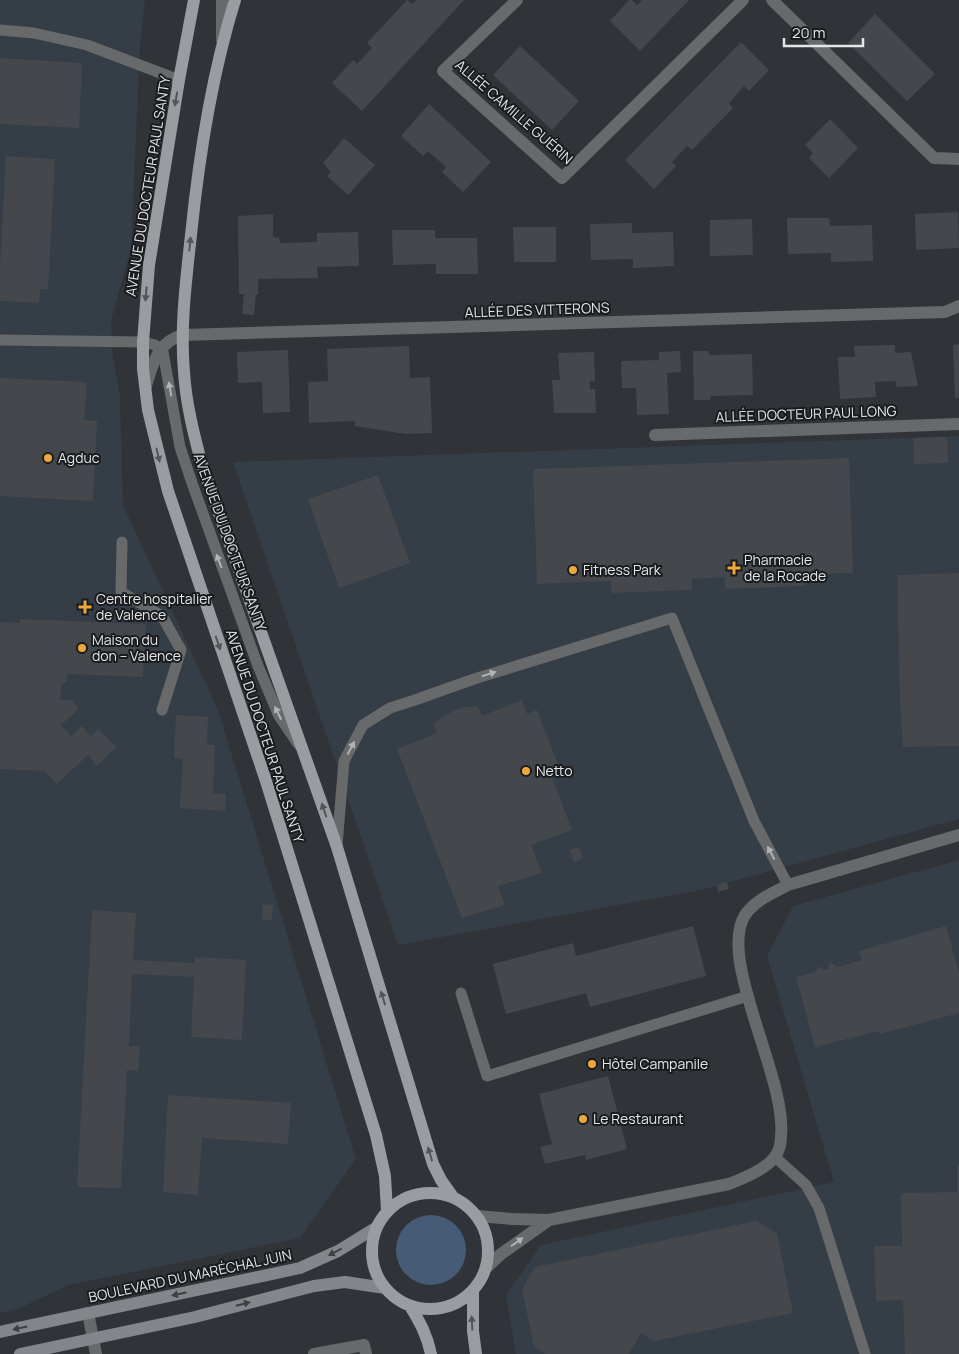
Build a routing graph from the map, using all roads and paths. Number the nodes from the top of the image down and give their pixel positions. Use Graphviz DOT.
graph roads {
  1 [pos="194,0"];
  2 [pos="222,0"];
  3 [pos="235,0"];
  4 [pos="517,0"];
  5 [pos="743,0"];
  6 [pos="772,0"];
  7 [pos="0,30"];
  8 [pos="222,42"];
  9 [pos="179,80"];
  10 [pos="959,160"];
  11 [pos="959,306"];
  12 [pos="183,335"];
  13 [pos="0,340"];
  14 [pos="143,342"];
  15 [pos="160,350"];
  16 [pos="146,386"];
  17 [pos="959,424"];
  18 [pos="655,435"];
  19 [pos="122,542"];
  20 [pos="162,710"];
  21 [pos="304,754"];
  22 [pos="959,836"];
  23 [pos="337,847"];
  24 [pos="788,885"];
  25 [pos="461,993"];
  26 [pos="748,996"];
  27 [pos="775,1157"];
  28 [pos="453,1197"];
  29 [pos="387,1211"];
  30 [pos="477,1216"];
  31 [pos="549,1220"];
  32 [pos="377,1226"];
  33 [pos="487,1267"];
  34 [pos="384,1288"];
  35 [pos="473,1292"];
  36 [pos="410,1306"];
  37 [pos="88,1313"];
  38 [pos="0,1332"];
  39 [pos="93,1339"];
  40 [pos="20,1354"];
  41 [pos="96,1354"];
  42 [pos="314,1354"];
  43 [pos="366,1354"];
  44 [pos="431,1354"];
  45 [pos="476,1354"];
  46 [pos="864,1354"];
  1 -- 9 [label="main road, AVENUE DU DOCTEUR PAUL SANTY"];
  2 -- 8 [label="street, AVENUE DU DOCTEUR PAUL SANTY"];
  3 -- 8 [label="main road"];
  4 -- 5 [label="street, ALLÉE CAMILLE GUÉRIN"];
  6 -- 10 [label="street"];
  7 -- 9 [label="lane"];
  12 -- 8 [label="main road, AVENUE DU DOCTEUR PAUL SANTY, one-way"];
  9 -- 14 [label="main road, AVENUE DU DOCTEUR PAUL SANTY, one-way"];
  11 -- 12 [label="street, ALLÉE DES VITTERONS"];
  12 -- 15 [label="street, ALLÉE DES VITTERONS"];
  12 -- 21 [label="main road, AVENUE DU DOCTEUR PAUL SANTY"];
  13 -- 14 [label="lane"];
  14 -- 15 [label="lane"];
  14 -- 16 [label="main road, AVENUE DU DOCTEUR PAUL SANTY"];
  15 -- 16 [label="street"];
  21 -- 15 [label="lane, AVENUE DU DOCTEUR SANTY, one-way"];
  16 -- 29 [label="main road, AVENUE DU DOCTEUR PAUL SANTY, one-way"];
  17 -- 18 [label="street, ALLÉE DOCTEUR PAUL LONG"];
  19 -- 20 [label="lane"];
  23 -- 21 [label="main road, AVENUE DU DOCTEUR PAUL SANTY, one-way"];
  22 -- 24 [label="street"];
  23 -- 24 [label="lane"];
  28 -- 23 [label="main road, AVENUE DU DOCTEUR PAUL SANTY, one-way"];
  24 -- 26 [label="street"];
  25 -- 26 [label="lane"];
  26 -- 27 [label="street"];
  27 -- 31 [label="street"];
  27 -- 46 [label="lane"];
  28 -- 29 [label="main road"];
  28 -- 30 [label="main road"];
  29 -- 32 [label="main road"];
  30 -- 31 [label="street"];
  30 -- 33 [label="main road"];
  33 -- 31 [label="street, one-way"];
  32 -- 34 [label="main road"];
  32 -- 37 [label="main road, BOULEVARD DU MARÉCHAL JUIN, one-way"];
  33 -- 35 [label="main road"];
  34 -- 36 [label="main road"];
  39 -- 34 [label="main road, one-way"];
  35 -- 36 [label="main road"];
  45 -- 35 [label="main road, one-way"];
  36 -- 44 [label="main road"];
  37 -- 38 [label="main road, BOULEVARD DU MARÉCHAL JUIN, one-way"];
  37 -- 39 [label="street"];
  39 -- 40 [label="main road"];
  39 -- 41 [label="street"];
  42 -- 43 [label="street"];
}
